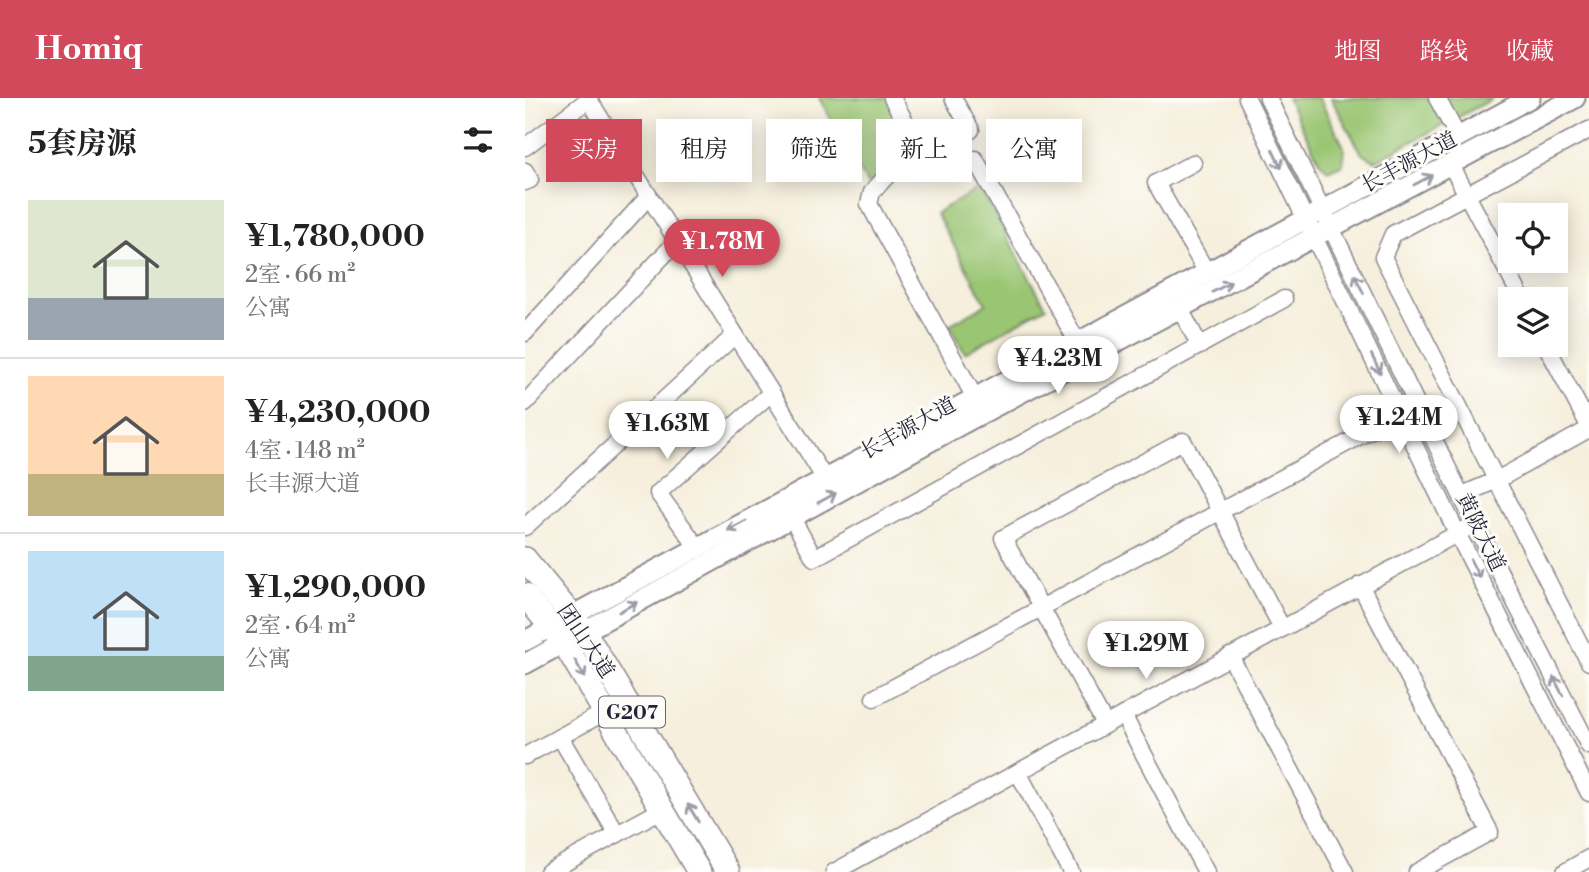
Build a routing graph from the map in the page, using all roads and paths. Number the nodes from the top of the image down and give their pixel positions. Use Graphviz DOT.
graph roads {
  1 [pos="589,98"];
  2 [pos="892,98"];
  3 [pos="953,98"];
  4 [pos="1247,98"];
  5 [pos="1269,98"];
  6 [pos="1437,98"];
  7 [pos="1530,98"];
  8 [pos="1575,98"];
  9 [pos="904,119"];
  10 [pos="965,119"];
  11 [pos="1589,130"];
  12 [pos="1458,137"];
  13 [pos="525,147"];
  14 [pos="975,159"];
  15 [pos="1193,163"];
  16 [pos="1451,166"];
  17 [pos="525,171"];
  18 [pos="525,182"];
  19 [pos="881,182"];
  20 [pos="1466,195"];
  21 [pos="649,196"];
  22 [pos="1319,224"];
  23 [pos="677,241"];
  24 [pos="1207,273"];
  25 [pos="1516,287"];
  26 [pos="1284,299"];
  27 [pos="1180,309"];
  28 [pos="525,333"];
  29 [pos="735,335"];
  30 [pos="1078,343"];
  31 [pos="1200,346"];
  32 [pos="1552,357"];
  33 [pos="771,393"];
  34 [pos="975,398"];
  35 [pos="525,403"];
  36 [pos="1589,428"];
  37 [pos="1373,429"];
  38 [pos="825,479"];
  39 [pos="1497,480"];
  40 [pos="1462,495"];
  41 [pos="1220,511"];
  42 [pos="792,517"];
  43 [pos="1475,524"];
  44 [pos="525,527"];
  45 [pos="1457,533"];
  46 [pos="698,548"];
  47 [pos="525,559"];
  48 [pos="1360,585"];
  49 [pos="525,595"];
  50 [pos="1040,606"];
  51 [pos="1282,628"];
  52 [pos="568,629"];
  53 [pos="525,641"];
  54 [pos="1230,656"];
  55 [pos="1589,662"];
  56 [pos="525,664"];
  57 [pos="874,698"];
  58 [pos="605,712"];
  59 [pos="1123,715"];
  60 [pos="1105,724"];
  61 [pos="560,737"];
  62 [pos="1589,746"];
  63 [pos="525,756"];
  64 [pos="1018,772"];
  65 [pos="1589,793"];
  66 [pos="663,809"];
  67 [pos="617,834"];
  68 [pos="1589,858"];
  69 [pos="548,872"];
  70 [pos="699,872"];
  71 [pos="728,872"];
  72 [pos="834,872"];
  73 [pos="1072,872"];
  74 [pos="1206,872"];
  75 [pos="1345,872"];
  76 [pos="1417,872"];
  77 [pos="1565,872"];
  1 -- 13 [label="street"];
  1 -- 21 [label="street"];
  2 -- 9 [label="street"];
  3 -- 10 [label="street"];
  4 -- 22 [label="street, 黄陂大道, one-way"];
  5 -- 22 [label="street, 黄陂大道"];
  6 -- 12 [label="street"];
  7 -- 12 [label="main road, 长丰源大道"];
  8 -- 16 [label="main road, 长丰源大道"];
  11 -- 20 [label="street"];
  12 -- 22 [label="main road, 长丰源大道"];
  14 -- 30 [label="street"];
  15 -- 24 [label="street"];
  16 -- 20 [label="street"];
  22 -- 16 [label="main road, 长丰源大道, one-way"];
  17 -- 18 [label="street"];
  19 -- 34 [label="street"];
  20 -- 25 [label="street"];
  20 -- 39 [label="street"];
  21 -- 23 [label="street"];
  21 -- 28 [label="street"];
  22 -- 24 [label="main road, 长丰源大道"];
  27 -- 22 [label="main road, 长丰源大道, one-way"];
  40 -- 22 [label="street, 黄陂大道, one-way"];
  22 -- 45 [label="street, 黄陂大道, one-way"];
  23 -- 29 [label="street"];
  23 -- 35 [label="street"];
  24 -- 30 [label="main road, 长丰源大道"];
  26 -- 31 [label="street"];
  27 -- 31 [label="street"];
  42 -- 27 [label="main road, 长丰源大道, one-way"];
  29 -- 33 [label="street"];
  29 -- 44 [label="street"];
  30 -- 34 [label="main road, 长丰源大道"];
  31 -- 42 [label="street"];
  32 -- 36 [label="street"];
  33 -- 38 [label="street"];
  33 -- 46 [label="street"];
  34 -- 38 [label="main road, 长丰源大道"];
  36 -- 39 [label="street"];
  37 -- 41 [label="street"];
  38 -- 46 [label="main road, 长丰源大道, one-way"];
  39 -- 40 [label="street"];
  39 -- 55 [label="street"];
  40 -- 43 [label="street, 黄陂大道"];
  41 -- 50 [label="street"];
  41 -- 50 [label="street"];
  41 -- 51 [label="street"];
  52 -- 42 [label="main road, 长丰源大道, one-way"];
  43 -- 45 [label="street"];
  62 -- 43 [label="street, 黄陂大道, one-way"];
  45 -- 48 [label="street"];
  45 -- 65 [label="street, 黄陂大道, one-way"];
  46 -- 52 [label="main road, 长丰源大道"];
  47 -- 52 [label="highway, 团山大道 / G207"];
  48 -- 51 [label="street"];
  48 -- 76 [label="street"];
  49 -- 52 [label="highway, 团山大道 / G207"];
  50 -- 57 [label="street"];
  50 -- 60 [label="street"];
  51 -- 54 [label="street"];
  52 -- 53 [label="main road, 长丰源大道"];
  52 -- 56 [label="main road, 长丰源大道"];
  52 -- 58 [label="highway, 团山大道 / G207, one-way"];
  71 -- 52 [label="highway, 团山大道 / G207, one-way"];
  54 -- 59 [label="street"];
  54 -- 75 [label="street"];
  58 -- 61 [label="street"];
  58 -- 66 [label="highway, 团山大道 / G207"];
  59 -- 60 [label="street"];
  59 -- 74 [label="street"];
  60 -- 64 [label="street"];
  61 -- 63 [label="street"];
  61 -- 67 [label="street"];
  64 -- 72 [label="street"];
  64 -- 73 [label="street"];
  66 -- 67 [label="street"];
  66 -- 70 [label="highway, 团山大道 / G207"];
  67 -- 69 [label="street"];
  68 -- 77 [label="street"];
}
